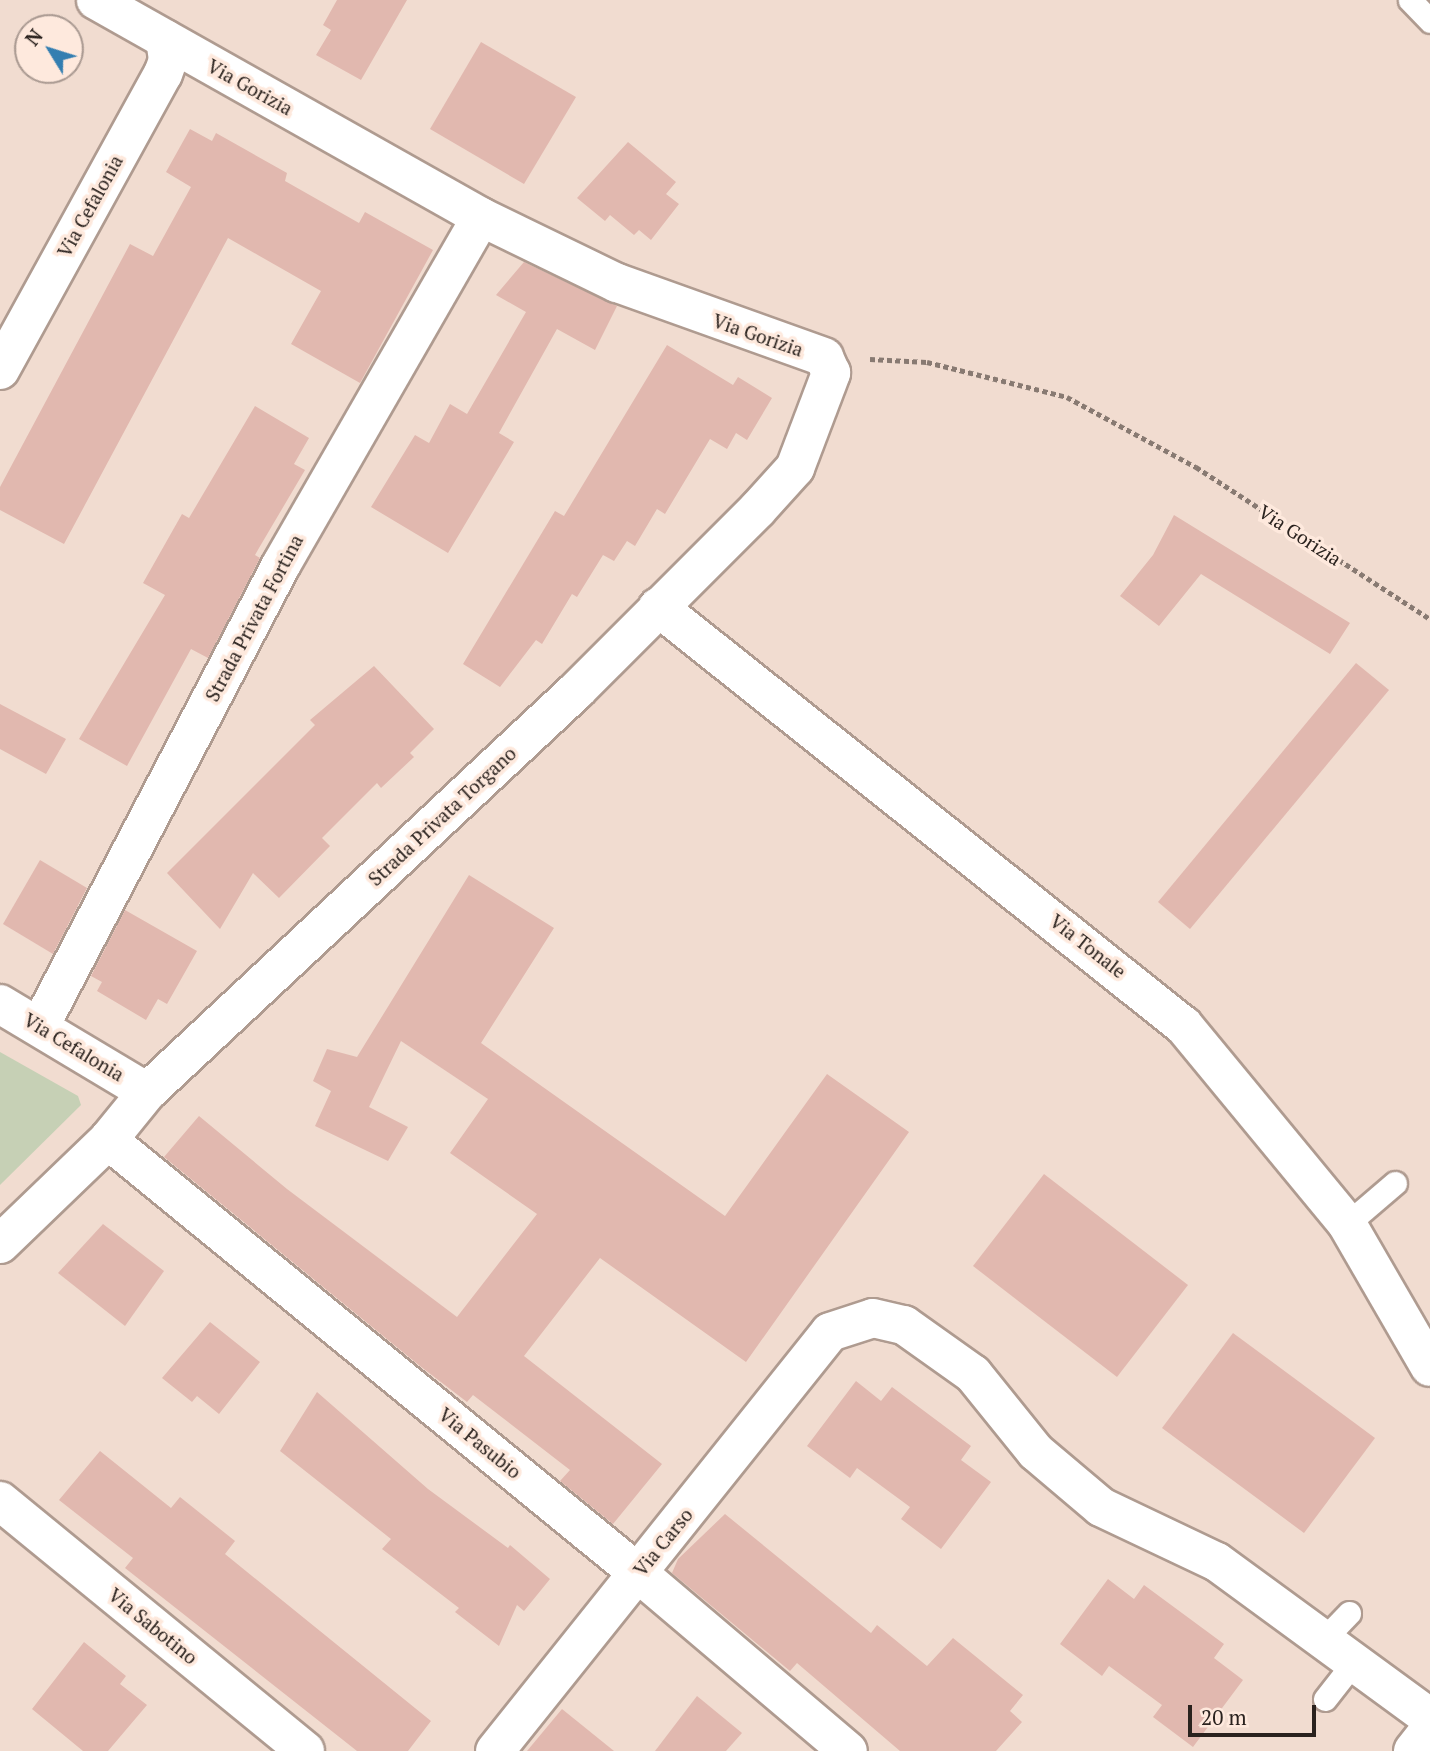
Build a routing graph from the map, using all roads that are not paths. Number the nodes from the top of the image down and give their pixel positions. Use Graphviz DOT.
graph roads {
  1 [pos="96,0"];
  2 [pos="1410,0"];
  3 [pos="1430,20"];
  4 [pos="165,39"];
  5 [pos="481,217"];
  6 [pos="824,357"];
  7 [pos="0,370"];
  8 [pos="658,607"];
  9 [pos="0,1004"];
  10 [pos="40,1026"];
  11 [pos="147,1092"];
  12 [pos="108,1140"];
  13 [pos="1395,1183"];
  14 [pos="1347,1224"];
  15 [pos="0,1244"];
  16 [pos="1430,1367"];
  17 [pos="0,1502"];
  18 [pos="638,1573"];
  19 [pos="1354,1662"];
  20 [pos="1325,1699"];
  21 [pos="1430,1717"];
  22 [pos="1430,1729"];
  23 [pos="305,1751"];
  24 [pos="495,1751"];
  25 [pos="848,1751"];
  26 [pos="1413,1751"];
  1 -- 4 [label="street, Via Gorizia"];
  2 -- 3 [label="lane"];
  4 -- 5 [label="street, Via Gorizia"];
  4 -- 7 [label="street, Via Cefalonia"];
  5 -- 6 [label="street, Via Gorizia"];
  5 -- 10 [label="street, Strada Privata Fortina"];
  6 -- 8 [label="street, Strada Privata Torgano"];
  8 -- 11 [label="street, Strada Privata Torgano"];
  8 -- 14 [label="street, Via Tonale"];
  9 -- 10 [label="street, Via Cefalonia"];
  10 -- 11 [label="street, Via Cefalonia"];
  11 -- 12 [label="street, Strada Privata Torgano"];
  12 -- 15 [label="street, Strada Privata Torgano"];
  12 -- 18 [label="street, Via Pasubio"];
  13 -- 14 [label="lane"];
  14 -- 16 [label="street, Via Tonale"];
  17 -- 23 [label="street, Via Sabotino"];
  18 -- 19 [label="street, Via Carso"];
  18 -- 24 [label="street, Via Carso"];
  18 -- 25 [label="street, Via Pasubio"];
  19 -- 20 [label="lane"];
  19 -- 21 [label="street"];
  22 -- 26 [label="street"];
}
